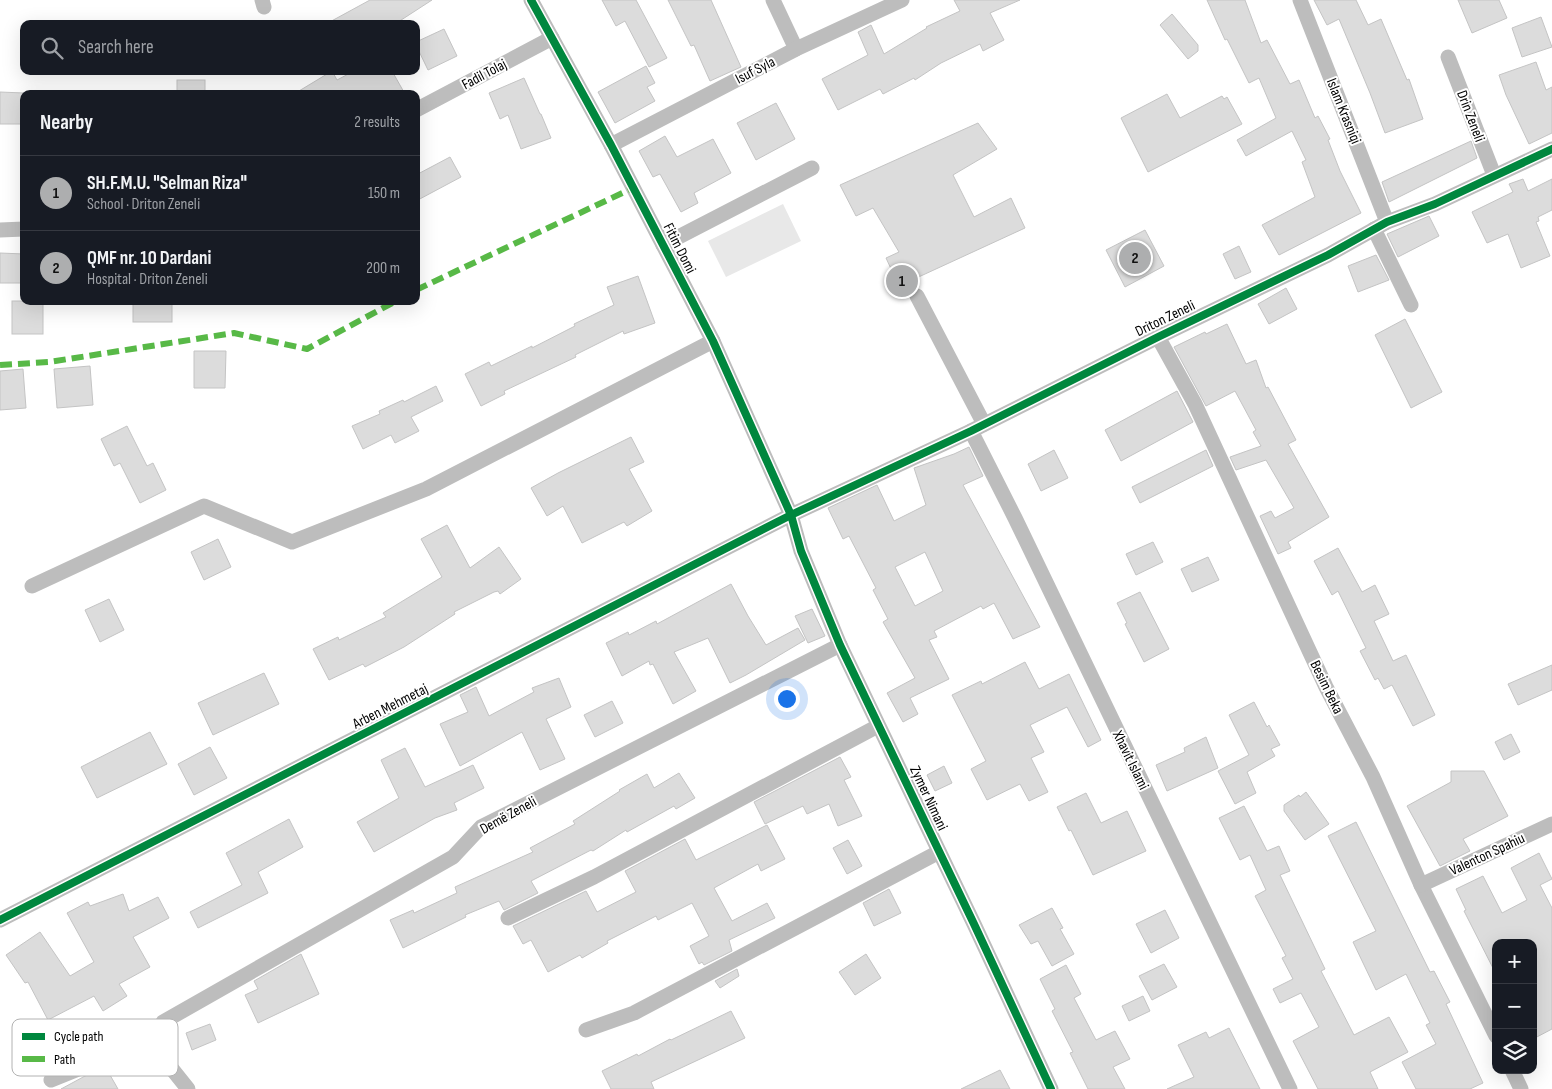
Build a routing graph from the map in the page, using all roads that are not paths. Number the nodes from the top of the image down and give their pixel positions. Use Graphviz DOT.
graph roads {
  1 [pos="531,0"];
  2 [pos="773,0"];
  3 [pos="902,0"];
  4 [pos="1300,0"];
  5 [pos="552,38"];
  6 [pos="796,49"];
  7 [pos="1448,57"];
  8 [pos="420,108"];
  9 [pos="611,145"];
  10 [pos="1552,149"];
  11 [pos="812,168"];
  12 [pos="1494,175"];
  13 [pos="1381,225"];
  14 [pos="20,229"];
  15 [pos="0,230"];
  16 [pos="663,245"];
  17 [pos="917,296"];
  18 [pos="1411,305"];
  19 [pos="1158,337"];
  20 [pos="713,341"];
  21 [pos="978,428"];
  22 [pos="791,515"];
  23 [pos="32,586"];
  24 [pos="840,645"];
  25 [pos="878,726"];
  26 [pos="1552,824"];
  27 [pos="939,852"];
  28 [pos="1421,885"];
  29 [pos="508,918"];
  30 [pos="0,920"];
  31 [pos="168,1019"];
  32 [pos="1493,1029"];
  33 [pos="586,1030"];
  34 [pos="1514,1074"];
  35 [pos="61,1076"];
  36 [pos="178,1076"];
  37 [pos="51,1080"];
  38 [pos="188,1089"];
  39 [pos="1051,1089"];
  40 [pos="1290,1089"];
  41 [pos="1521,1089"];
  1 -- 5 [label="street, Fitim Domi"];
  2 -- 6 [label="street"];
  3 -- 6 [label="street, Isuf Syla"];
  4 -- 13 [label="street, Islam Krasniqi"];
  5 -- 8 [label="street, Fadil Tolaj"];
  5 -- 9 [label="street, Fitim Domi"];
  6 -- 9 [label="street, Isuf Syla"];
  7 -- 12 [label="street, Drin Zeneli"];
  9 -- 16 [label="street, Fitim Domi"];
  10 -- 12 [label="street, Driton Zeneli"];
  11 -- 16 [label="street"];
  12 -- 13 [label="street, Driton Zeneli"];
  13 -- 18 [label="street"];
  13 -- 19 [label="street, Driton Zeneli"];
  14 -- 15 [label="street"];
  16 -- 20 [label="street, Fitim Domi"];
  17 -- 21 [label="street, Xhavit Islami"];
  19 -- 21 [label="street, Driton Zeneli"];
  19 -- 28 [label="street, Besim Beka"];
  20 -- 22 [label="street, Fitim Domi"];
  20 -- 23 [label="street"];
  21 -- 22 [label="street, Driton Zeneli"];
  21 -- 40 [label="street, Xhavit Islami"];
  22 -- 24 [label="street, Zymer Nimani"];
  22 -- 30 [label="street, Arben Mehmetaj"];
  24 -- 25 [label="street, Zymer Nimani"];
  24 -- 31 [label="street, Demë Zeneli"];
  25 -- 27 [label="street, Zymer Nimani"];
  25 -- 29 [label="street"];
  26 -- 28 [label="street, Valenton Spahiu"];
  27 -- 33 [label="street, Zymer Nimani"];
  27 -- 39 [label="street, Zymer Nimani"];
  28 -- 32 [label="street, Besim Beka"];
  34 -- 41 [label="street"];
  35 -- 37 [label="street"];
  36 -- 38 [label="street"];
}
